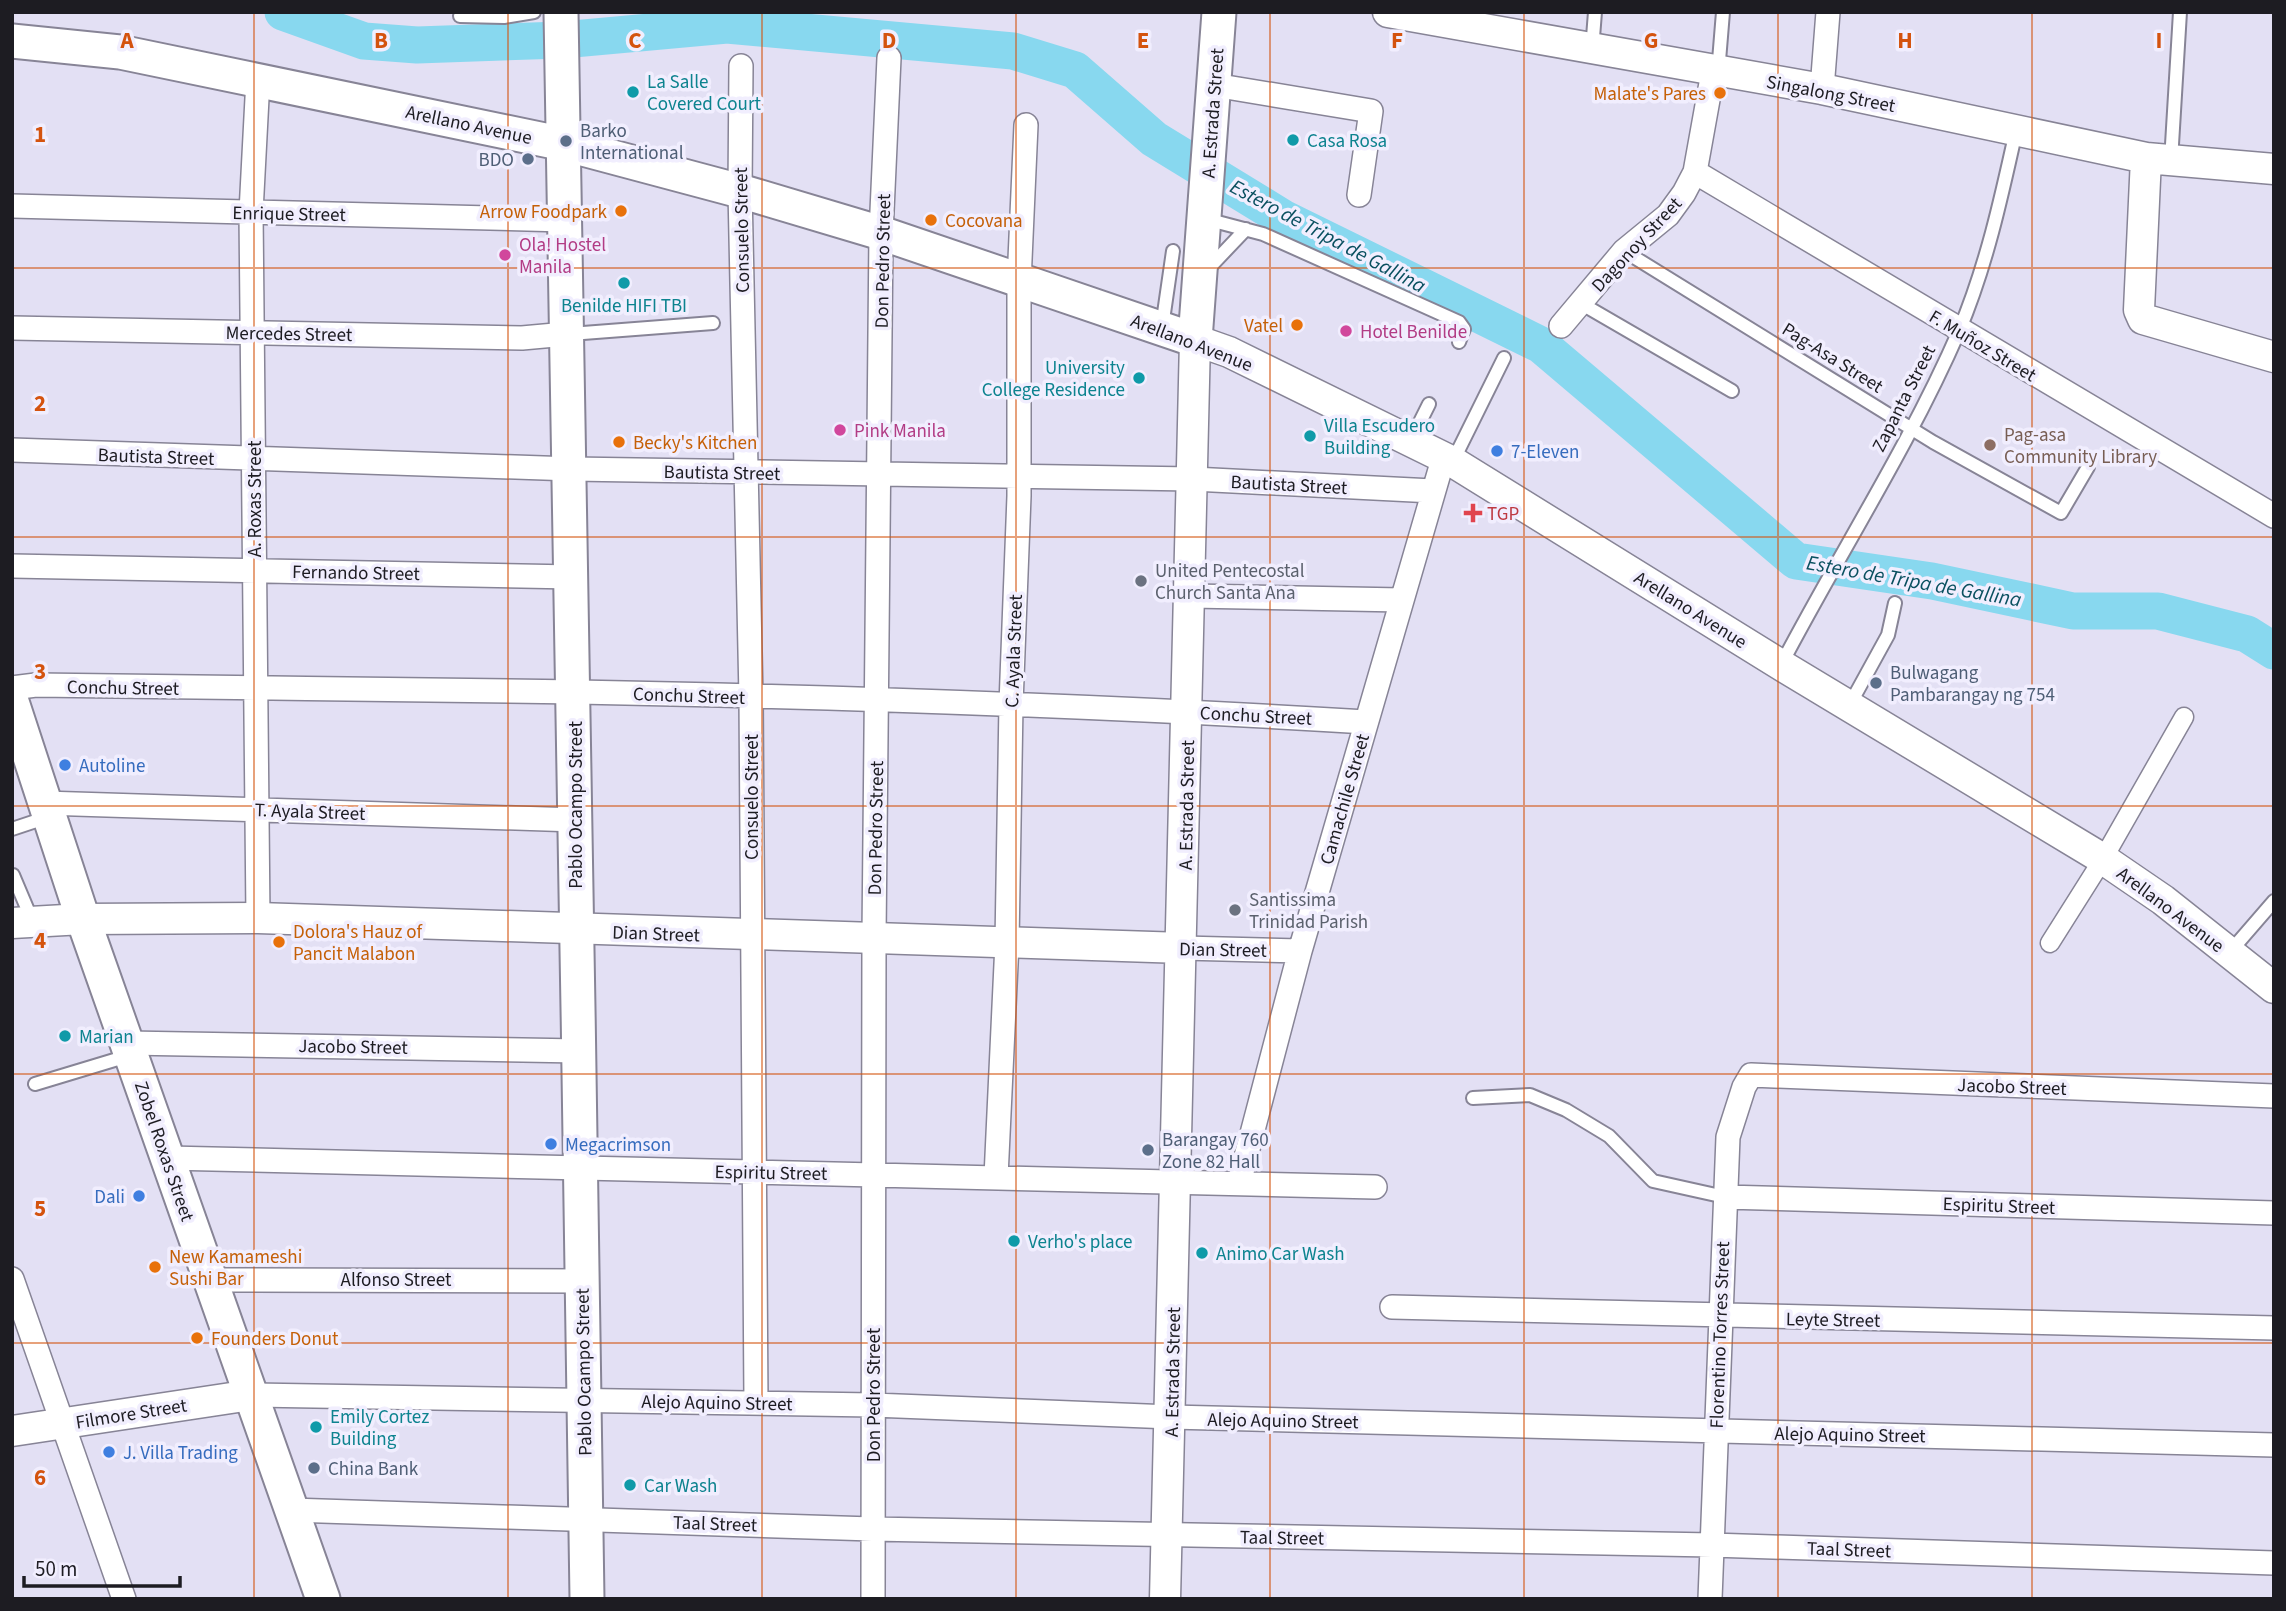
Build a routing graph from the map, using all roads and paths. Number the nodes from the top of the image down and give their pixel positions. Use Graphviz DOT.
graph roads {
  1 [pos="1219,12"];
  2 [pos="1388,12"];
  3 [pos="1595,12"];
  4 [pos="1723,12"];
  5 [pos="1828,12"];
  6 [pos="2180,12"];
  7 [pos="552,13"];
  8 [pos="460,16"];
  9 [pos="1460,19"];
  10 [pos="12,41"];
  11 [pos="1592,50"];
  12 [pos="889,58"];
  13 [pos="741,66"];
  14 [pos="1715,73"];
  15 [pos="258,79"];
  16 [pos="1214,85"];
  17 [pos="1822,89"];
  18 [pos="1026,125"];
  19 [pos="2016,131"];
  20 [pos="564,144"];
  21 [pos="2159,160"];
  22 [pos="2274,169"];
  23 [pos="1695,172"];
  24 [pos="740,191"];
  25 [pos="1359,195"];
  26 [pos="1205,205"];
  27 [pos="12,206"];
  28 [pos="251,212"];
  29 [pos="565,220"];
  30 [pos="1247,229"];
  31 [pos="881,233"];
  32 [pos="1173,251"];
  33 [pos="1624,251"];
  34 [pos="1200,277"];
  35 [pos="1019,282"];
  36 [pos="1582,304"];
  37 [pos="713,323"];
  38 [pos="1561,326"];
  39 [pos="12,328"];
  40 [pos="1162,329"];
  41 [pos="1959,331"];
  42 [pos="253,332"];
  43 [pos="566,334"];
  44 [pos="1195,340"];
  45 [pos="1459,342"];
  46 [pos="2274,357"];
  47 [pos="1504,358"];
  48 [pos="1732,391"];
  49 [pos="1429,404"];
  50 [pos="1910,427"];
  51 [pos="1411,440"];
  52 [pos="12,450"];
  53 [pos="1448,459"];
  54 [pos="254,460"];
  55 [pos="2088,467"];
  56 [pos="572,469"];
  57 [pos="746,472"];
  58 [pos="880,474"];
  59 [pos="1019,476"];
  60 [pos="1193,479"];
  61 [pos="1433,491"];
  62 [pos="2274,516"];
  63 [pos="12,566"];
  64 [pos="255,569"];
  65 [pos="573,577"];
  66 [pos="1191,596"];
  67 [pos="1402,600"];
  68 [pos="1895,603"];
  69 [pos="1781,665"];
  70 [pos="12,688"];
  71 [pos="256,690"];
  72 [pos="574,691"];
  73 [pos="751,697"];
  74 [pos="877,700"];
  75 [pos="12,702"];
  76 [pos="1011,704"];
  77 [pos="1849,706"];
  78 [pos="1188,711"];
  79 [pos="2184,718"];
  80 [pos="1366,722"];
  81 [pos="257,809"];
  82 [pos="46,810"];
  83 [pos="576,820"];
  84 [pos="12,828"];
  85 [pos="2102,859"];
  86 [pos="14,884"];
  87 [pos="2274,901"];
  88 [pos="258,918"];
  89 [pos="83,919"];
  90 [pos="22,922"];
  91 [pos="575,931"];
  92 [pos="751,935"];
  93 [pos="874,937"];
  94 [pos="1007,943"];
  95 [pos="2050,943"];
  96 [pos="1183,948"];
  97 [pos="1300,951"];
  98 [pos="2229,953"];
  99 [pos="2274,988"];
  100 [pos="130,1049"];
  101 [pos="579,1051"];
  102 [pos="1751,1075"];
  103 [pos="35,1084"];
  104 [pos="2274,1096"];
  105 [pos="1473,1098"];
  106 [pos="168,1158"];
  107 [pos="581,1167"];
  108 [pos="754,1171"];
  109 [pos="875,1174"];
  110 [pos="996,1177"];
  111 [pos="1177,1182"];
  112 [pos="1239,1183"];
  113 [pos="1375,1187"];
  114 [pos="1725,1197"];
  115 [pos="2274,1213"];
  116 [pos="12,1279"];
  117 [pos="210,1280"];
  118 [pos="582,1281"];
  119 [pos="1392,1307"];
  120 [pos="1720,1317"];
  121 [pos="2274,1328"];
  122 [pos="251,1395"];
  123 [pos="584,1399"];
  124 [pos="756,1402"];
  125 [pos="873,1405"];
  126 [pos="1171,1417"];
  127 [pos="61,1423"];
  128 [pos="1715,1430"];
  129 [pos="12,1431"];
  130 [pos="2274,1445"];
  131 [pos="291,1510"];
  132 [pos="586,1518"];
  133 [pos="872,1529"];
  134 [pos="1167,1535"];
  135 [pos="1712,1545"];
  136 [pos="2274,1563"];
  137 [pos="124,1599"];
  138 [pos="323,1599"];
  139 [pos="587,1599"];
  140 [pos="873,1599"];
  141 [pos="1165,1599"];
  142 [pos="1710,1599"];
  1 -- 16 [label="main road, A. Estrada Street"];
  2 -- 9 [label="street, Singalong Street"];
  3 -- 11 [label="lane"];
  4 -- 14 [label="lane, Dagonoy Street"];
  5 -- 17 [label="street"];
  6 -- 21 [label="lane"];
  7 -- 8 [label="lane"];
  7 -- 20 [label="main road, Pablo Ocampo Street"];
  9 -- 11 [label="street, Singalong Street"];
  10 -- 15 [label="main road, Arellano Avenue"];
  11 -- 14 [label="street, Singalong Street"];
  12 -- 31 [label="street, Don Pedro Street"];
  13 -- 24 [label="street, Consuelo Street"];
  14 -- 17 [label="street, Singalong Street"];
  14 -- 23 [label="street, Dagonoy Street"];
  15 -- 20 [label="main road, Arellano Avenue"];
  15 -- 28 [label="street, A. Roxas Street"];
  16 -- 25 [label="street"];
  16 -- 26 [label="main road, A. Estrada Street"];
  17 -- 19 [label="street, Singalong Street"];
  18 -- 35 [label="street, C. Ayala Street"];
  19 -- 21 [label="street, Singalong Street"];
  19 -- 41 [label="lane, Zapanta Street"];
  20 -- 24 [label="main road, Arellano Avenue"];
  20 -- 29 [label="main road, Pablo Ocampo Street"];
  21 -- 22 [label="street, Singalong Street"];
  21 -- 46 [label="street"];
  23 -- 33 [label="street, Dagonoy Street"];
  23 -- 41 [label="street, F. Muñoz Street"];
  24 -- 31 [label="main road, Arellano Avenue"];
  24 -- 57 [label="street, Consuelo Street"];
  26 -- 30 [label="lane"];
  26 -- 34 [label="main road, A. Estrada Street"];
  27 -- 28 [label="street, Enrique Street"];
  28 -- 29 [label="street, Enrique Street"];
  28 -- 42 [label="street, A. Roxas Street"];
  29 -- 43 [label="main road, Pablo Ocampo Street"];
  30 -- 34 [label="lane"];
  30 -- 45 [label="lane"];
  31 -- 35 [label="main road, Arellano Avenue"];
  31 -- 58 [label="street, Don Pedro Street"];
  32 -- 40 [label="lane"];
  33 -- 36 [label="street, Dagonoy Street"];
  33 -- 50 [label="lane, Pag-Asa Street"];
  34 -- 44 [label="main road, A. Estrada Street"];
  35 -- 40 [label="main road, Arellano Avenue"];
  35 -- 59 [label="street, C. Ayala Street"];
  36 -- 38 [label="street, Dagonoy Street"];
  36 -- 48 [label="lane"];
  37 -- 43 [label="lane"];
  39 -- 42 [label="street, Mercedes Street"];
  40 -- 44 [label="main road, Arellano Avenue"];
  41 -- 50 [label="lane, Zapanta Street"];
  41 -- 62 [label="street, F. Muñoz Street"];
  42 -- 43 [label="street, Mercedes Street"];
  42 -- 54 [label="street, A. Roxas Street"];
  43 -- 56 [label="main road, Pablo Ocampo Street"];
  44 -- 51 [label="street, Arellano Avenue"];
  44 -- 60 [label="street, A. Estrada Street"];
  47 -- 53 [label="lane"];
  49 -- 51 [label="lane"];
  50 -- 55 [label="lane, Pag-Asa Street"];
  50 -- 69 [label="lane, Zapanta Street"];
  51 -- 53 [label="street, Arellano Avenue"];
  52 -- 54 [label="street, Bautista Street"];
  53 -- 61 [label="street, Camachile Street"];
  53 -- 69 [label="street, Arellano Avenue"];
  54 -- 56 [label="street, Bautista Street"];
  54 -- 64 [label="street, A. Roxas Street"];
  56 -- 57 [label="street, Bautista Street"];
  56 -- 65 [label="main road, Pablo Ocampo Street"];
  57 -- 58 [label="street, Bautista Street"];
  57 -- 73 [label="street, Consuelo Street"];
  58 -- 59 [label="street, Bautista Street"];
  58 -- 74 [label="street, Don Pedro Street"];
  59 -- 60 [label="street, Bautista Street"];
  59 -- 76 [label="street, C. Ayala Street"];
  60 -- 61 [label="street, Bautista Street"];
  60 -- 66 [label="street, A. Estrada Street"];
  61 -- 67 [label="street, Camachile Street"];
  63 -- 64 [label="street, Fernando Street"];
  64 -- 65 [label="street, Fernando Street"];
  64 -- 71 [label="street, A. Roxas Street"];
  65 -- 72 [label="main road, Pablo Ocampo Street"];
  66 -- 67 [label="street"];
  66 -- 78 [label="street, A. Estrada Street"];
  67 -- 80 [label="street, Camachile Street"];
  68 -- 77 [label="lane"];
  69 -- 77 [label="street, Arellano Avenue"];
  70 -- 71 [label="street, Conchu Street"];
  71 -- 72 [label="street, Conchu Street"];
  71 -- 81 [label="street, A. Roxas Street"];
  72 -- 73 [label="street, Conchu Street"];
  72 -- 83 [label="main road, Pablo Ocampo Street"];
  73 -- 74 [label="street, Conchu Street"];
  73 -- 92 [label="street, Consuelo Street"];
  74 -- 76 [label="street, Conchu Street"];
  74 -- 93 [label="street, Don Pedro Street"];
  75 -- 82 [label="main road, Zobel Roxas Street"];
  76 -- 78 [label="street, Conchu Street"];
  76 -- 94 [label="street, C. Ayala Street"];
  77 -- 85 [label="street, Arellano Avenue"];
  78 -- 80 [label="street, Conchu Street"];
  78 -- 96 [label="street, A. Estrada Street"];
  79 -- 85 [label="street"];
  80 -- 97 [label="street, Camachile Street"];
  81 -- 82 [label="street, T. Ayala Street"];
  81 -- 83 [label="street, T. Ayala Street"];
  81 -- 88 [label="street, A. Roxas Street"];
  82 -- 84 [label="lane"];
  82 -- 89 [label="main road, Zobel Roxas Street"];
  83 -- 91 [label="main road, Pablo Ocampo Street"];
  85 -- 95 [label="street"];
  85 -- 98 [label="street, Arellano Avenue"];
  86 -- 90 [label="lane"];
  87 -- 98 [label="lane"];
  88 -- 89 [label="street, Dian Street"];
  88 -- 91 [label="street, Dian Street"];
  89 -- 90 [label="street, Dian Street"];
  89 -- 100 [label="main road, Zobel Roxas Street"];
  91 -- 92 [label="street, Dian Street"];
  91 -- 101 [label="main road, Pablo Ocampo Street"];
  92 -- 93 [label="street, Dian Street"];
  92 -- 108 [label="street, Consuelo Street"];
  93 -- 94 [label="street, Dian Street"];
  93 -- 109 [label="street, Don Pedro Street"];
  94 -- 96 [label="street, Dian Street"];
  94 -- 110 [label="street, C. Ayala Street"];
  96 -- 97 [label="street, Dian Street"];
  96 -- 111 [label="street, A. Estrada Street"];
  97 -- 112 [label="street, Camachile Street"];
  98 -- 99 [label="street, Arellano Avenue"];
  100 -- 101 [label="street, Jacobo Street"];
  100 -- 103 [label="lane"];
  100 -- 106 [label="main road, Zobel Roxas Street"];
  101 -- 107 [label="main road, Pablo Ocampo Street"];
  102 -- 104 [label="street, Jacobo Street"];
  102 -- 114 [label="street, Florentino Torres Street"];
  105 -- 114 [label="lane"];
  106 -- 107 [label="street, Espiritu Street"];
  106 -- 117 [label="main road, Zobel Roxas Street"];
  107 -- 108 [label="street, Espiritu Street"];
  107 -- 118 [label="main road, Pablo Ocampo Street"];
  108 -- 109 [label="street, Espiritu Street"];
  108 -- 124 [label="street, Consuelo Street"];
  109 -- 110 [label="street, Espiritu Street"];
  109 -- 125 [label="street, Don Pedro Street"];
  110 -- 111 [label="street, Espiritu Street"];
  111 -- 112 [label="street, Espiritu Street"];
  111 -- 126 [label="street, A. Estrada Street"];
  112 -- 113 [label="street, Espiritu Street"];
  114 -- 115 [label="street, Espiritu Street"];
  114 -- 120 [label="street, Florentino Torres Street"];
  116 -- 127 [label="street"];
  117 -- 118 [label="street, Alfonso Street"];
  117 -- 122 [label="main road, Zobel Roxas Street"];
  118 -- 123 [label="main road, Pablo Ocampo Street"];
  119 -- 120 [label="street, Leyte Street"];
  120 -- 121 [label="street, Leyte Street"];
  120 -- 128 [label="street, Florentino Torres Street"];
  122 -- 123 [label="street, Alejo Aquino Street"];
  122 -- 127 [label="street, Filmore Street"];
  122 -- 131 [label="main road, Zobel Roxas Street"];
  123 -- 124 [label="street, Alejo Aquino Street"];
  123 -- 132 [label="main road, Pablo Ocampo Street"];
  124 -- 125 [label="street, Alejo Aquino Street"];
  125 -- 126 [label="street, Alejo Aquino Street"];
  125 -- 133 [label="street, Don Pedro Street"];
  126 -- 128 [label="street, Alejo Aquino Street"];
  126 -- 134 [label="street, A. Estrada Street"];
  127 -- 129 [label="street, Filmore Street"];
  127 -- 137 [label="street"];
  128 -- 130 [label="street, Alejo Aquino Street"];
  128 -- 135 [label="street, Florentino Torres Street"];
  131 -- 132 [label="street, Taal Street"];
  131 -- 138 [label="main road, Zobel Roxas Street"];
  132 -- 133 [label="street, Taal Street"];
  132 -- 139 [label="main road, Pablo Ocampo Street"];
  133 -- 134 [label="street, Taal Street"];
  133 -- 140 [label="street, Don Pedro Street"];
  134 -- 135 [label="street, Taal Street"];
  134 -- 141 [label="street, A. Estrada Street"];
  135 -- 136 [label="street, Taal Street"];
  135 -- 142 [label="street, Florentino Torres Street"];
}
